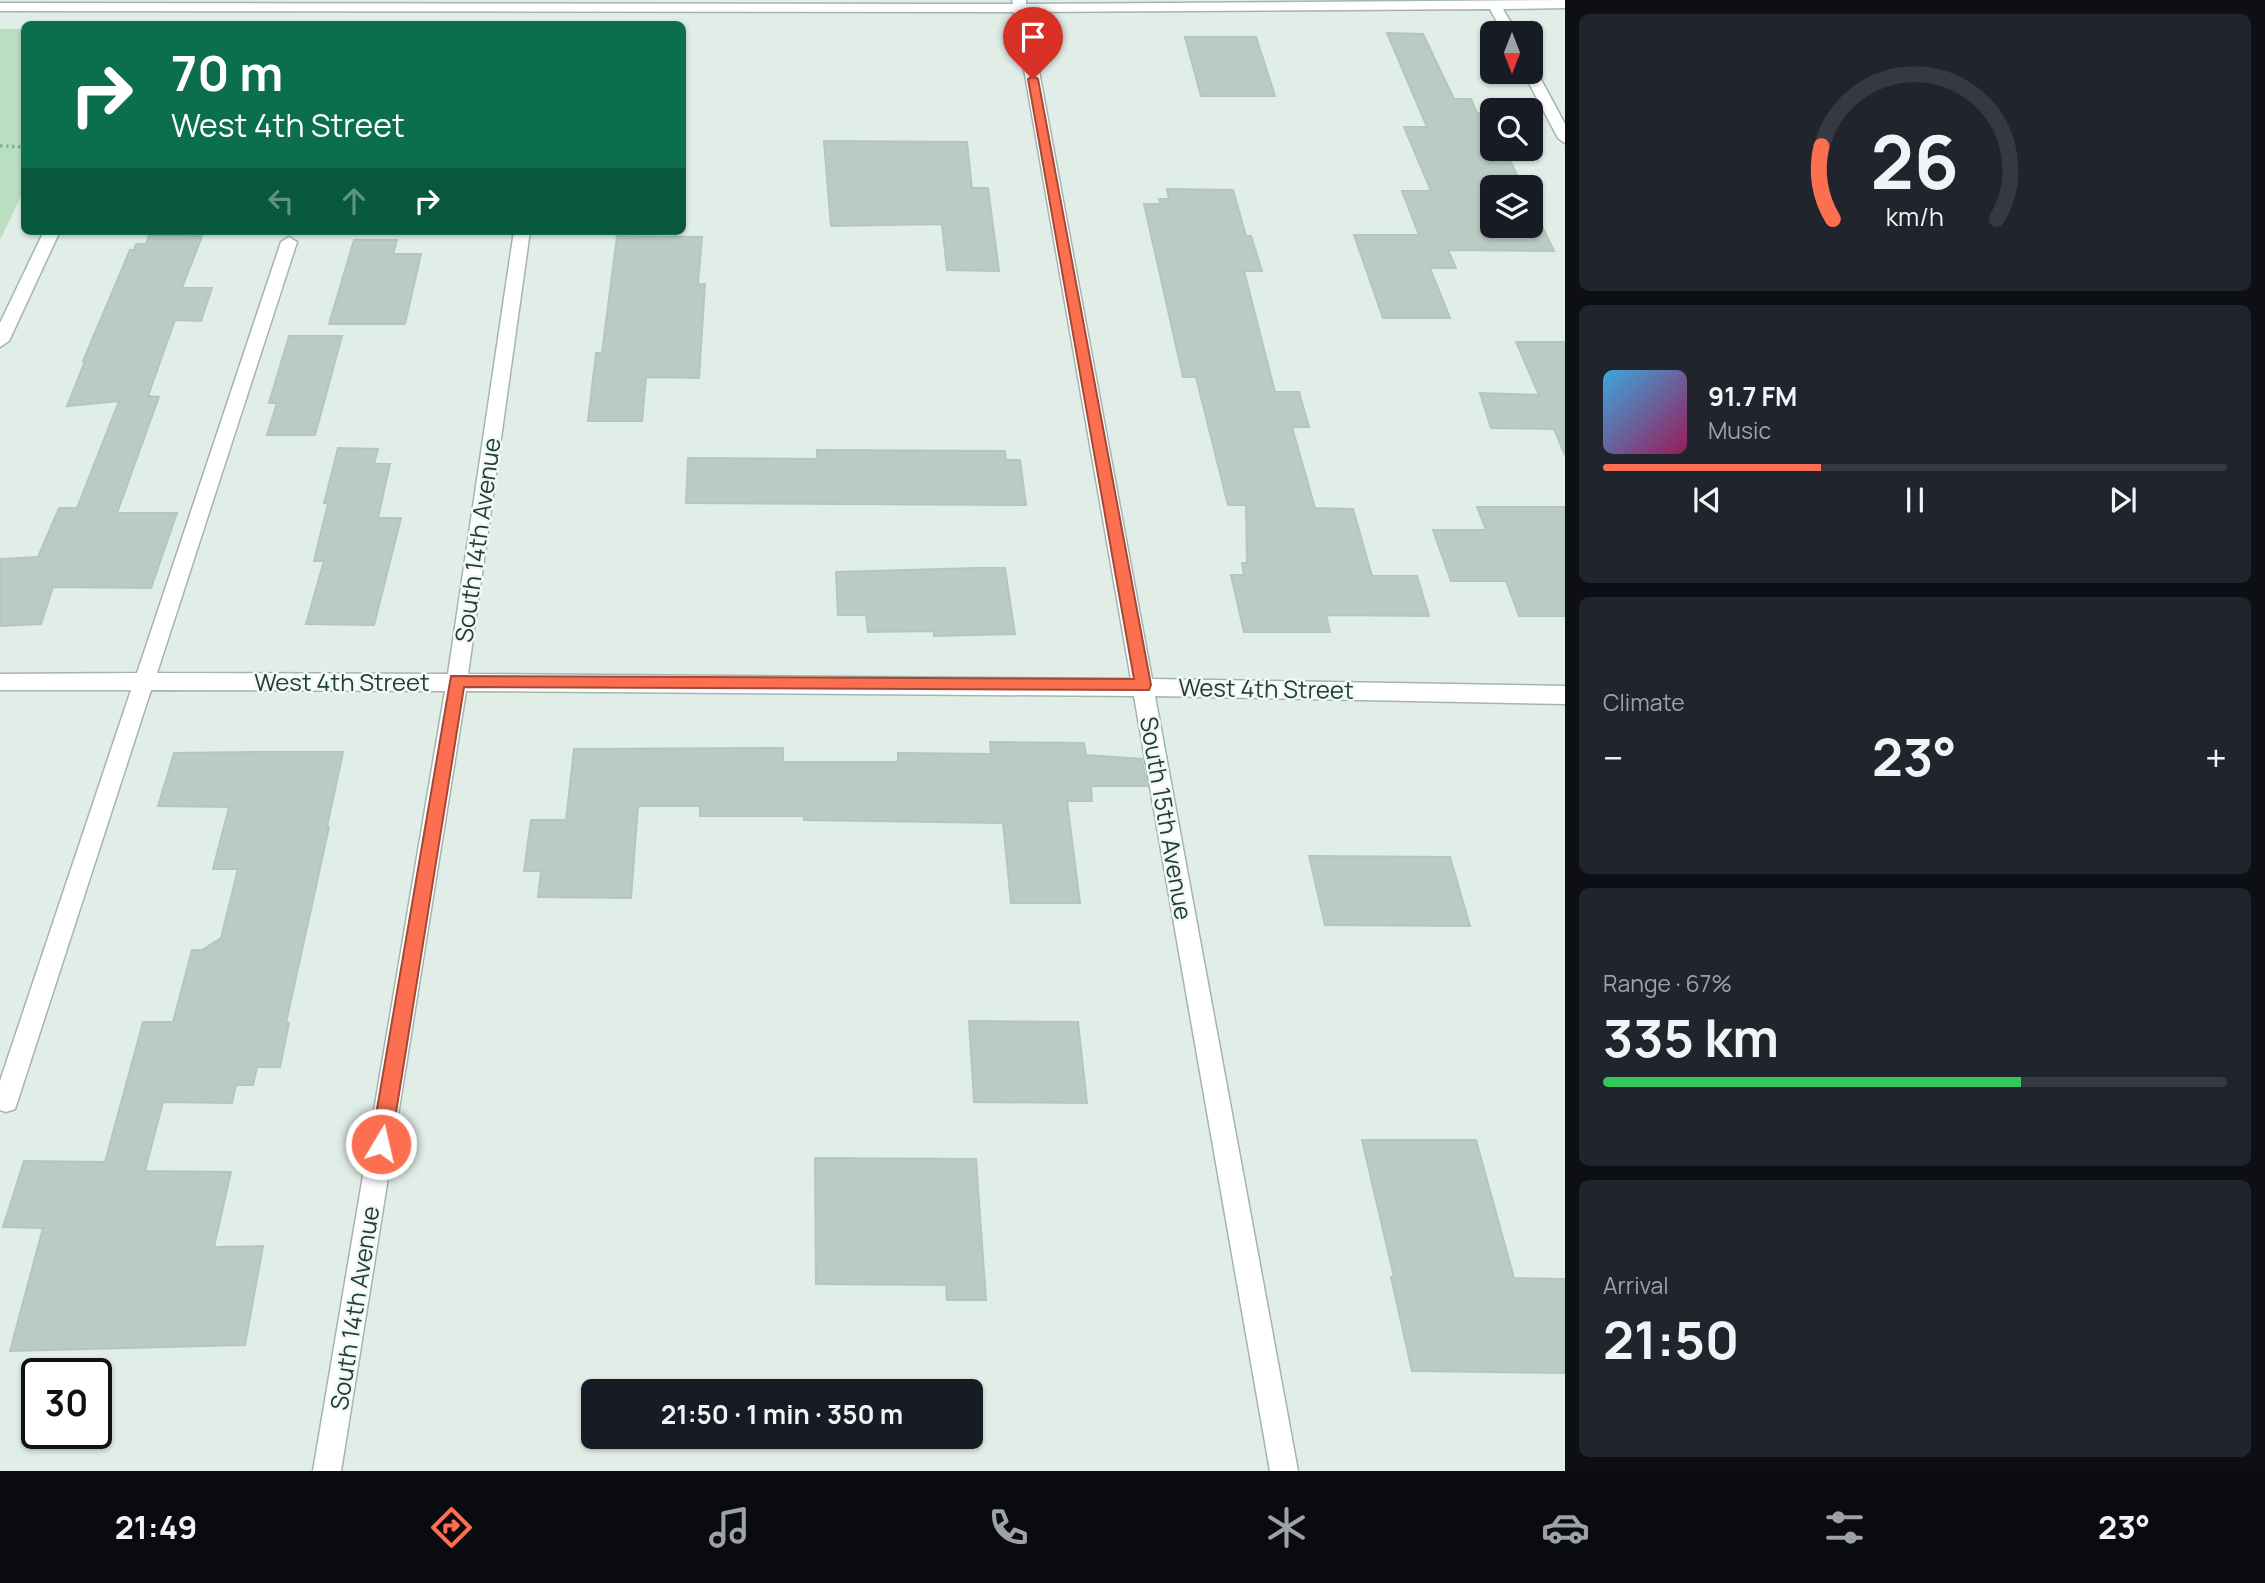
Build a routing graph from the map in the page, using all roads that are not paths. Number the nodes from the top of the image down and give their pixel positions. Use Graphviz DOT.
graph roads {
  1 [pos="1493,2"];
  2 [pos="1019,4"];
  3 [pos="1565,4"];
  4 [pos="555,5"];
  5 [pos="157,6"];
  6 [pos="0,7"];
  7 [pos="150,21"];
  8 [pos="552,21"];
  9 [pos="1503,21"];
  10 [pos="1536,84"];
  11 [pos="1565,138"];
  12 [pos="49,235"];
  13 [pos="521,235"];
  14 [pos="289,243"];
  15 [pos="0,341"];
  16 [pos="457,680"];
  17 [pos="144,681"];
  18 [pos="0,682"];
  19 [pos="1143,685"];
  20 [pos="1565,695"];
  21 [pos="6,1100"];
  22 [pos="327,1471"];
  23 [pos="1284,1471"];
  1 -- 2 [label="street"];
  1 -- 3 [label="street"];
  1 -- 9 [label="street"];
  2 -- 4 [label="street"];
  2 -- 19 [label="street, South 15th Avenue"];
  4 -- 5 [label="street"];
  4 -- 8 [label="street"];
  5 -- 6 [label="street"];
  5 -- 7 [label="street"];
  10 -- 11 [label="street"];
  12 -- 15 [label="street"];
  13 -- 16 [label="street, South 14th Avenue"];
  14 -- 17 [label="street"];
  16 -- 17 [label="street, West 4th Street"];
  16 -- 19 [label="street, West 4th Street"];
  16 -- 22 [label="street, South 14th Avenue"];
  17 -- 18 [label="street, West 4th Street"];
  17 -- 21 [label="street"];
  19 -- 20 [label="street, West 4th Street"];
  19 -- 23 [label="street, South 15th Avenue"];
}
